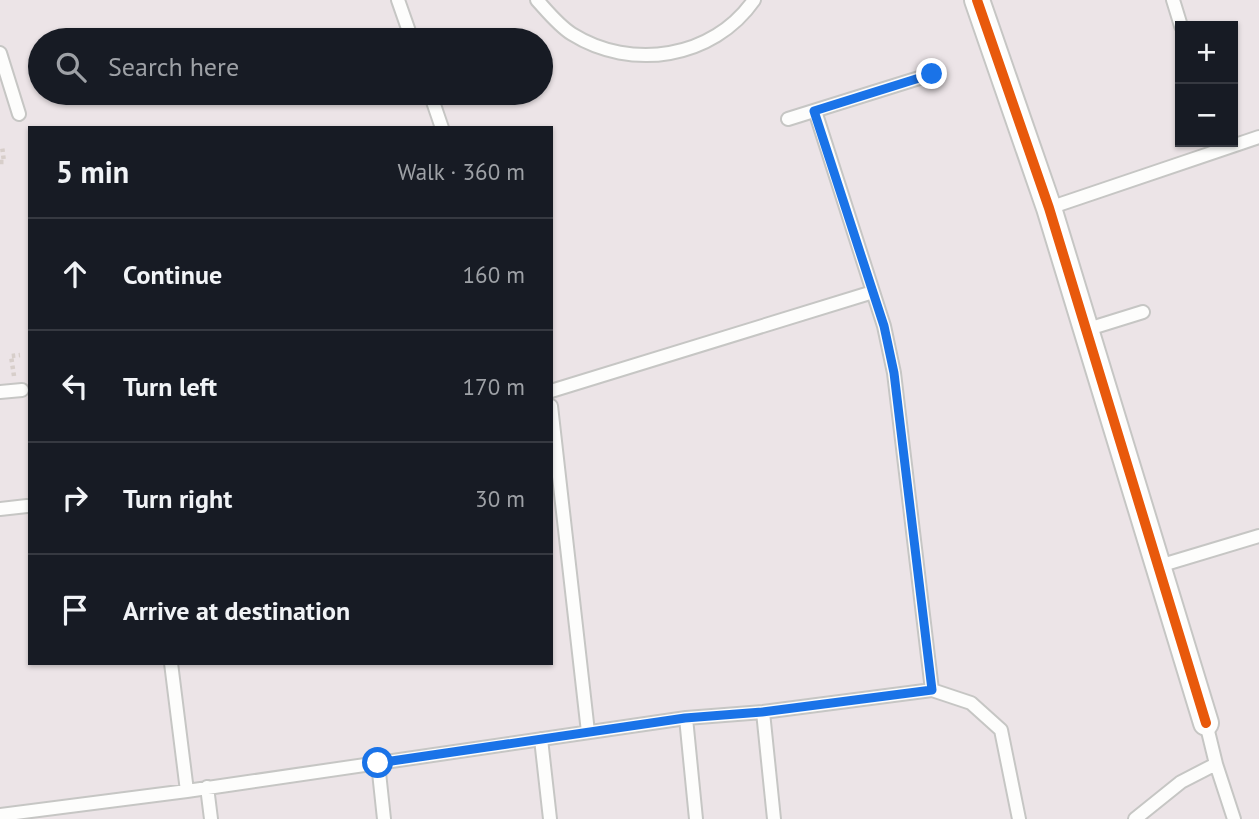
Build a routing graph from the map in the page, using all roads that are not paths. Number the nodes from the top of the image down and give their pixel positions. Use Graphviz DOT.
graph roads {
  1 [pos="398,0"];
  2 [pos="537,0"];
  3 [pos="754,0"];
  4 [pos="977,0"];
  5 [pos="1173,0"];
  6 [pos="1179,21"];
  7 [pos="408,28"];
  8 [pos="0,53"];
  9 [pos="932,74"];
  10 [pos="434,105"];
  11 [pos="814,111"];
  12 [pos="19,114"];
  13 [pos="788,119"];
  14 [pos="441,126"];
  15 [pos="1259,137"];
  16 [pos="1238,142"];
  17 [pos="1218,147"];
  18 [pos="1049,208"];
  19 [pos="873,292"];
  20 [pos="1143,312"];
  21 [pos="1085,330"];
  22 [pos="19,390"];
  23 [pos="553,390"];
  24 [pos="0,392"];
  25 [pos="553,424"];
  26 [pos="27,506"];
  27 [pos="0,509"];
  28 [pos="1259,536"];
  29 [pos="1159,566"];
  30 [pos="171,665"];
  31 [pos="932,690"];
  32 [pos="762,712"];
  33 [pos="685,718"];
  34 [pos="1206,723"];
  35 [pos="588,732"];
  36 [pos="541,739"];
  37 [pos="378,763"];
  38 [pos="1216,764"];
  39 [pos="207,788"];
  40 [pos="187,791"];
  41 [pos="58,813"];
  42 [pos="0,815"];
  43 [pos="211,819"];
  44 [pos="384,819"];
  45 [pos="550,819"];
  46 [pos="696,819"];
  47 [pos="774,819"];
  48 [pos="1019,819"];
  49 [pos="1136,819"];
  50 [pos="1234,819"];
  1 -- 7 [label="lane"];
  2 -- 3 [label="lane"];
  4 -- 18 [label="street"];
  5 -- 6 [label="lane"];
  8 -- 12 [label="lane"];
  9 -- 11 [label="lane"];
  10 -- 14 [label="lane"];
  11 -- 13 [label="lane"];
  11 -- 19 [label="lane"];
  15 -- 16 [label="lane"];
  17 -- 18 [label="lane"];
  18 -- 21 [label="street"];
  19 -- 23 [label="lane"];
  19 -- 31 [label="lane"];
  20 -- 21 [label="lane"];
  21 -- 29 [label="street"];
  22 -- 24 [label="lane"];
  25 -- 35 [label="lane"];
  26 -- 27 [label="lane"];
  28 -- 29 [label="lane"];
  29 -- 34 [label="street"];
  30 -- 40 [label="lane"];
  31 -- 32 [label="lane"];
  31 -- 48 [label="lane"];
  32 -- 33 [label="lane"];
  32 -- 47 [label="lane"];
  33 -- 35 [label="lane"];
  33 -- 46 [label="lane"];
  34 -- 38 [label="lane"];
  35 -- 36 [label="lane"];
  36 -- 37 [label="lane"];
  36 -- 45 [label="lane"];
  37 -- 39 [label="lane"];
  37 -- 44 [label="lane"];
  38 -- 49 [label="lane"];
  38 -- 50 [label="lane"];
  39 -- 40 [label="lane"];
  39 -- 43 [label="lane"];
  40 -- 41 [label="lane"];
  41 -- 42 [label="lane"];
}
